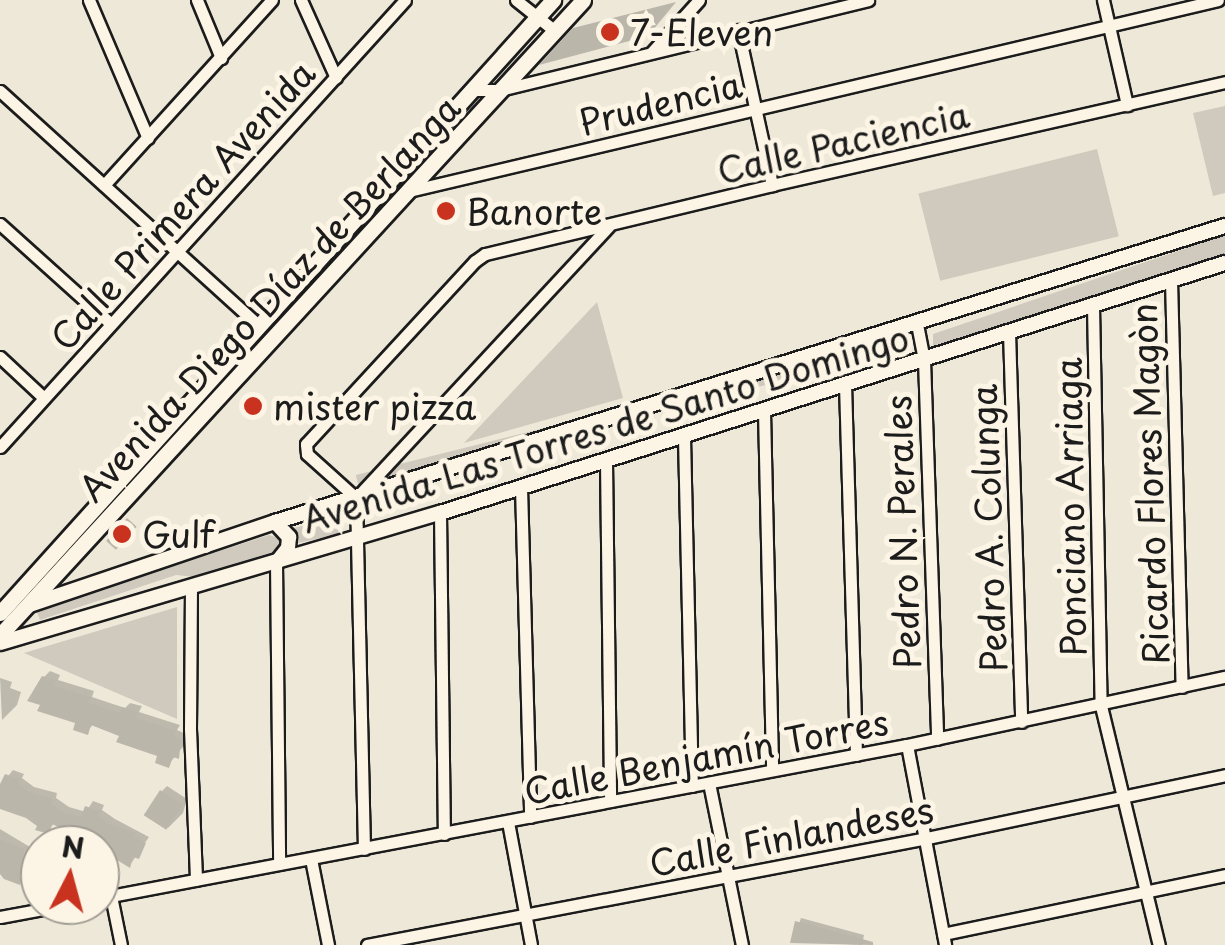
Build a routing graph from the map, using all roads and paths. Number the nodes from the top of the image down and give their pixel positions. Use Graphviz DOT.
graph roads {
  1 [pos="89,0"];
  2 [pos="197,0"];
  3 [pos="272,0"];
  4 [pos="301,0"];
  5 [pos="406,0"];
  6 [pos="516,0"];
  7 [pos="553,0"];
  8 [pos="583,0"];
  9 [pos="699,0"];
  10 [pos="868,0"];
  11 [pos="1103,0"];
  12 [pos="1218,0"];
  13 [pos="536,18"];
  14 [pos="1109,26"];
  15 [pos="738,30"];
  16 [pos="555,31"];
  17 [pos="652,52"];
  18 [pos="221,58"];
  19 [pos="336,78"];
  20 [pos="1225,82"];
  21 [pos="470,90"];
  22 [pos="500,90"];
  23 [pos="0,91"];
  24 [pos="1127,105"];
  25 [pos="755,108"];
  26 [pos="148,138"];
  27 [pos="772,185"];
  28 [pos="104,186"];
  29 [pos="408,192"];
  30 [pos="0,224"];
  31 [pos="1225,226"];
  32 [pos="608,227"];
  33 [pos="177,253"];
  34 [pos="1225,263"];
  35 [pos="1171,280"];
  36 [pos="1093,306"];
  37 [pos="111,324"];
  38 [pos="918,324"];
  39 [pos="258,326"];
  40 [pos="1010,332"];
  41 [pos="0,357"];
  42 [pos="924,360"];
  43 [pos="845,384"];
  44 [pos="44,398"];
  45 [pos="764,410"];
  46 [pos="684,437"];
  47 [pos="0,446"];
  48 [pos="606,461"];
  49 [pos="521,487"];
  50 [pos="354,499"];
  51 [pos="440,513"];
  52 [pos="275,522"];
  53 [pos="358,538"];
  54 [pos="276,562"];
  55 [pos="192,586"];
  56 [pos="30,605"];
  57 [pos="0,613"];
  58 [pos="0,635"];
  59 [pos="0,643"];
  60 [pos="1225,677"];
  61 [pos="1182,686"];
  62 [pos="1101,706"];
  63 [pos="1021,722"];
  64 [pos="937,739"];
  65 [pos="907,745"];
  66 [pos="856,755"];
  67 [pos="772,770"];
  68 [pos="1225,775"];
  69 [pos="710,783"];
  70 [pos="692,786"];
  71 [pos="1126,798"];
  72 [pos="610,801"];
  73 [pos="530,817"];
  74 [pos="508,822"];
  75 [pos="444,834"];
  76 [pos="927,838"];
  77 [pos="364,849"];
  78 [pos="311,859"];
  79 [pos="279,864"];
  80 [pos="729,875"];
  81 [pos="1225,875"];
  82 [pos="196,880"];
  83 [pos="1149,892"];
  84 [pos="120,895"];
  85 [pos="526,916"];
  86 [pos="944,940"];
  87 [pos="328,945"];
  88 [pos="367,945"];
  89 [pos="532,945"];
  90 [pos="742,945"];
  91 [pos="1159,945"];
  1 -- 26 [label="street"];
  2 -- 18 [label="street"];
  3 -- 18 [label="street"];
  4 -- 19 [label="street"];
  5 -- 19 [label="street, Calle Primera Avenida"];
  6 -- 13 [label="street"];
  7 -- 13 [label="main road, Avenida Diego Díaz de Berlanga"];
  8 -- 16 [label="main road, Avenida Diego Díaz de Berlanga"];
  9 -- 17 [label="street"];
  10 -- 15 [label="street"];
  11 -- 14 [label="street"];
  12 -- 14 [label="street, Prudencia"];
  13 -- 16 [label="street"];
  13 -- 21 [label="main road, Avenida Diego Díaz de Berlanga"];
  14 -- 24 [label="street"];
  14 -- 25 [label="street, Prudencia"];
  15 -- 17 [label="street"];
  15 -- 25 [label="street"];
  16 -- 22 [label="main road, Avenida Diego Díaz de Berlanga"];
  17 -- 22 [label="street"];
  18 -- 26 [label="street"];
  19 -- 33 [label="street, Calle Primera Avenida"];
  20 -- 24 [label="street, Calle Paciencia"];
  21 -- 22 [label="street"];
  21 -- 39 [label="main road, Avenida Diego Díaz de Berlanga"];
  22 -- 29 [label="main road, Avenida Diego Díaz de Berlanga"];
  23 -- 28 [label="street"];
  24 -- 27 [label="street, Calle Paciencia"];
  25 -- 27 [label="street"];
  25 -- 29 [label="street, Prudencia"];
  26 -- 28 [label="street"];
  27 -- 32 [label="street, Calle Paciencia"];
  28 -- 33 [label="street"];
  29 -- 56 [label="main road, Avenida Diego Díaz de Berlanga"];
  30 -- 37 [label="street"];
  31 -- 38 [label="street, Avenida Las Torres de Santo Domingo"];
  32 -- 50 [label="street"];
  32 -- 50 [label="street, Calle Paciencia"];
  33 -- 37 [label="street, Calle Primera Avenida"];
  33 -- 39 [label="street"];
  34 -- 35 [label="street, Avenida Las Torres de Santo Domingo"];
  35 -- 36 [label="street, Avenida Las Torres de Santo Domingo"];
  35 -- 61 [label="street, Ricardo Flores Magòn"];
  36 -- 40 [label="street, Avenida Las Torres de Santo Domingo"];
  36 -- 62 [label="street, Ponciano Arriaga"];
  37 -- 44 [label="street, Calle Primera Avenida"];
  38 -- 42 [label="street, Pedro N. Perales"];
  38 -- 50 [label="street, Avenida Las Torres de Santo Domingo"];
  39 -- 57 [label="main road, Avenida Diego Díaz de Berlanga"];
  40 -- 42 [label="street, Avenida Las Torres de Santo Domingo"];
  40 -- 63 [label="street, Pedro A. Colunga"];
  41 -- 44 [label="street"];
  42 -- 43 [label="street, Avenida Las Torres de Santo Domingo"];
  42 -- 64 [label="street, Pedro N. Perales"];
  43 -- 45 [label="street, Avenida Las Torres de Santo Domingo"];
  43 -- 66 [label="street"];
  44 -- 47 [label="street, Calle Primera Avenida"];
  45 -- 46 [label="street, Avenida Las Torres de Santo Domingo"];
  45 -- 67 [label="street"];
  46 -- 48 [label="street, Avenida Las Torres de Santo Domingo"];
  46 -- 70 [label="street"];
  48 -- 49 [label="street, Avenida Las Torres de Santo Domingo"];
  48 -- 72 [label="street"];
  49 -- 51 [label="street, Avenida Las Torres de Santo Domingo"];
  49 -- 73 [label="street"];
  50 -- 52 [label="street, Avenida Las Torres de Santo Domingo"];
  50 -- 53 [label="street"];
  51 -- 53 [label="street, Avenida Las Torres de Santo Domingo"];
  51 -- 75 [label="street"];
  52 -- 54 [label="street"];
  52 -- 56 [label="street, Avenida Las Torres de Santo Domingo"];
  53 -- 54 [label="street, Avenida Las Torres de Santo Domingo"];
  53 -- 77 [label="street"];
  54 -- 55 [label="street, Avenida Las Torres de Santo Domingo"];
  54 -- 79 [label="street"];
  55 -- 59 [label="street, Avenida Las Torres de Santo Domingo"];
  55 -- 82 [label="street"];
  56 -- 57 [label="street, Avenida Las Torres de Santo Domingo"];
  56 -- 58 [label="main road, Avenida Diego Díaz de Berlanga"];
  60 -- 61 [label="street, Calle Benjamín Torres"];
  61 -- 62 [label="street, Calle Benjamín Torres"];
  62 -- 63 [label="street, Calle Benjamín Torres"];
  62 -- 71 [label="street, Ponciano Arriaga"];
  63 -- 64 [label="street, Calle Benjamín Torres"];
  64 -- 65 [label="street, Calle Benjamín Torres"];
  65 -- 66 [label="street, Calle Benjamín Torres"];
  65 -- 76 [label="street"];
  66 -- 67 [label="street, Calle Benjamín Torres"];
  67 -- 69 [label="street, Calle Benjamín Torres"];
  68 -- 71 [label="street, Calle Finlandeses"];
  69 -- 70 [label="street, Calle Benjamín Torres"];
  69 -- 80 [label="street"];
  70 -- 72 [label="street, Calle Benjamín Torres"];
  71 -- 76 [label="street, Calle Finlandeses"];
  71 -- 83 [label="street, Ponciano Arriaga"];
  72 -- 73 [label="street, Calle Benjamín Torres"];
  73 -- 74 [label="street, Calle Benjamín Torres"];
  74 -- 75 [label="street, Calle Benjamín Torres"];
  74 -- 85 [label="street"];
  75 -- 77 [label="street, Calle Benjamín Torres"];
  76 -- 80 [label="street, Calle Finlandeses"];
  76 -- 86 [label="street"];
  77 -- 78 [label="street, Calle Benjamín Torres"];
  78 -- 79 [label="street, Calle Benjamín Torres"];
  78 -- 87 [label="street"];
  79 -- 82 [label="street, Calle Benjamín Torres"];
  80 -- 85 [label="street, Calle Finlandeses"];
  80 -- 90 [label="street"];
  81 -- 83 [label="street"];
  82 -- 84 [label="street, Calle Benjamín Torres"];
  83 -- 86 [label="street"];
  83 -- 91 [label="street, Ponciano Arriaga"];
  85 -- 88 [label="street, Calle Finlandeses"];
  85 -- 89 [label="street"];
}
